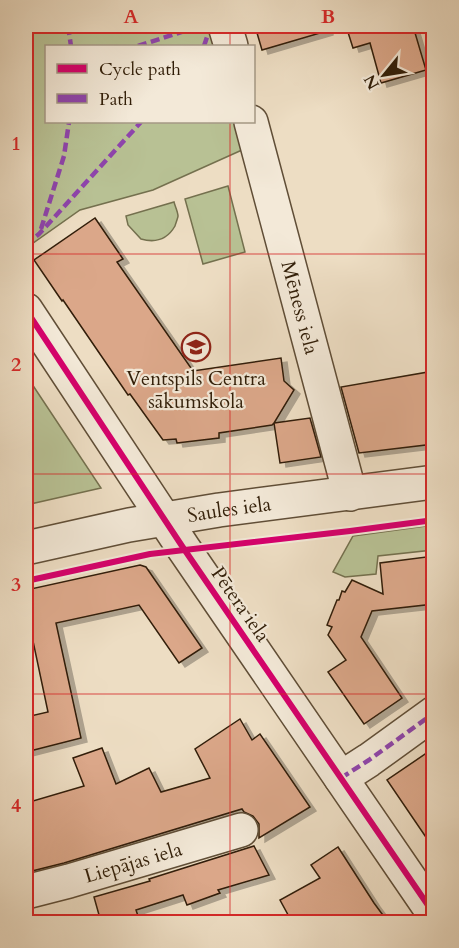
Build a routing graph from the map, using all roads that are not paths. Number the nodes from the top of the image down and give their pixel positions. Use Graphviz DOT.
graph roads {
  1 [pos="225,26"];
  2 [pos="231,45"];
  3 [pos="251,123"];
  4 [pos="26,310"];
  5 [pos="434,482"];
  6 [pos="350,494"];
  7 [pos="164,519"];
  8 [pos="26,548"];
  9 [pos="434,713"];
  10 [pos="341,778"];
  11 [pos="241,830"];
  12 [pos="26,892"];
  13 [pos="434,914"];
  1 -- 2 [label="street"];
  3 -- 6 [label="street, Mēness iela"];
  4 -- 7 [label="street, Pētera iela"];
  5 -- 6 [label="street, Saules iela"];
  6 -- 7 [label="street, Saules iela"];
  7 -- 8 [label="street, Saules iela"];
  7 -- 10 [label="street, Pētera iela"];
  9 -- 10 [label="street"];
  10 -- 13 [label="street, Pētera iela"];
  11 -- 12 [label="street, Liepājas iela"];
}
